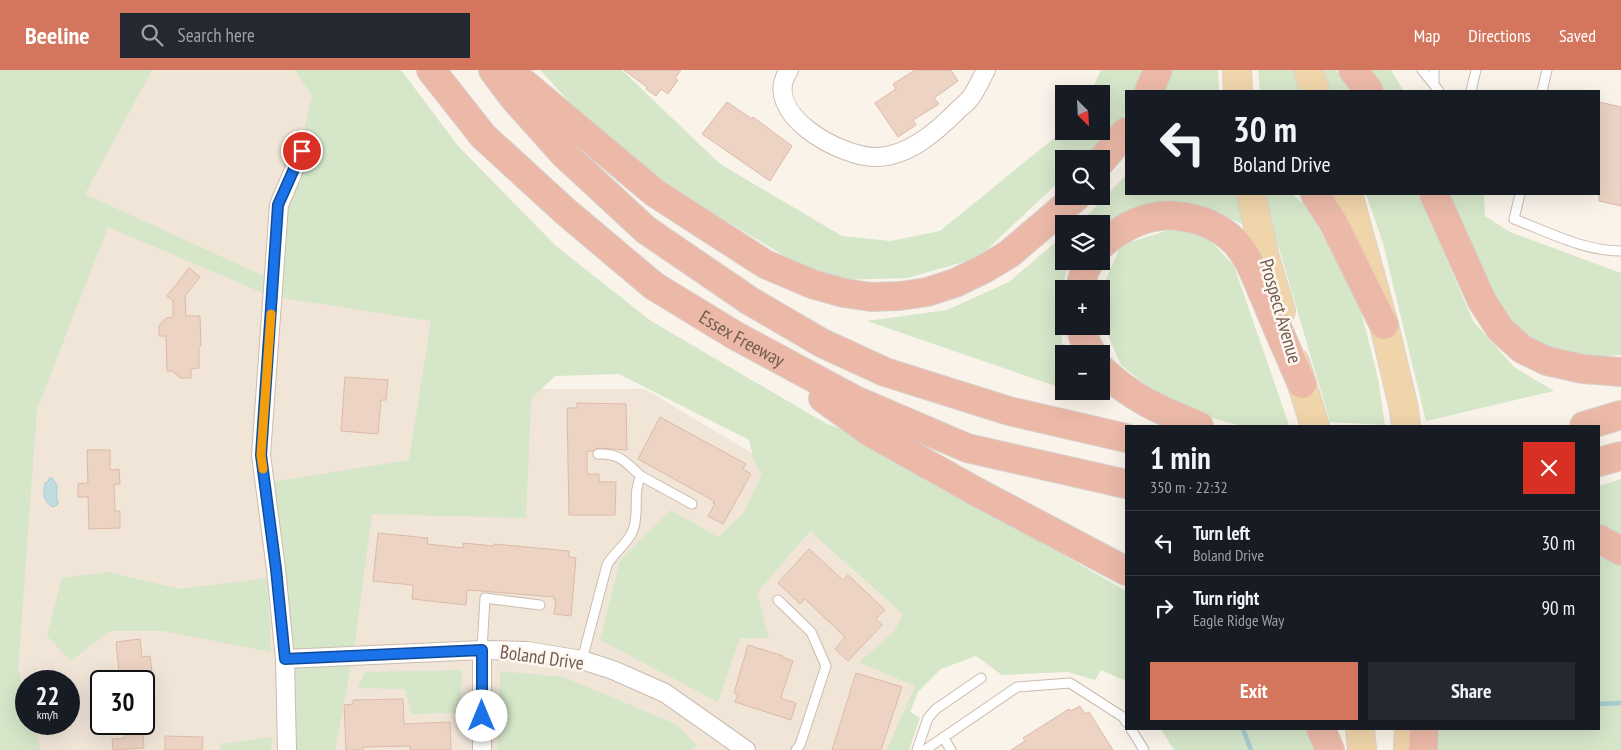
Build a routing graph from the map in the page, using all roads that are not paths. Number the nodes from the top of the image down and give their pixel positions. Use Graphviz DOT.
graph roads {
  1 [pos="431,70"];
  2 [pos="493,70"];
  3 [pos="508,70"];
  4 [pos="789,70"];
  5 [pos="986,70"];
  6 [pos="1158,70"];
  7 [pos="1237,70"];
  8 [pos="1308,70"];
  9 [pos="1353,70"];
  10 [pos="1422,70"];
  11 [pos="1434,70"];
  12 [pos="1476,70"];
  13 [pos="1547,70"];
  14 [pos="1436,88"];
  15 [pos="1150,90"];
  16 [pos="1238,90"];
  17 [pos="1315,90"];
  18 [pos="1368,90"];
  19 [pos="1471,90"];
  20 [pos="1542,90"];
  21 [pos="1125,133"];
  22 [pos="302,151"];
  23 [pos="1110,151"];
  24 [pos="1125,159"];
  25 [pos="1110,170"];
  26 [pos="1252,195"];
  27 [pos="1316,195"];
  28 [pos="1348,195"];
  29 [pos="1434,195"];
  30 [pos="1520,195"];
  31 [pos="1062,205"];
  32 [pos="1066,205"];
  33 [pos="1049,220"];
  34 [pos="1110,238"];
  35 [pos="1621,251"];
  36 [pos="1384,326"];
  37 [pos="736,336"];
  38 [pos="1621,372"];
  39 [pos="1110,377"];
  40 [pos="1302,384"];
  41 [pos="1621,415"];
  42 [pos="1405,418"];
  43 [pos="1313,421"];
  44 [pos="1197,425"];
  45 [pos="1587,425"];
  46 [pos="1125,438"];
  47 [pos="598,454"];
  48 [pos="1621,456"];
  49 [pos="1600,462"];
  50 [pos="642,476"];
  51 [pos="1125,484"];
  52 [pos="692,504"];
  53 [pos="1600,540"];
  54 [pos="1621,550"];
  55 [pos="1125,570"];
  56 [pos="778,600"];
  57 [pos="540,605"];
  58 [pos="482,650"];
  59 [pos="285,659"];
  60 [pos="582,660"];
  61 [pos="981,678"];
  62 [pos="1125,720"];
  63 [pos="1131,730"];
  64 [pos="1321,730"];
  65 [pos="1360,730"];
  66 [pos="1409,730"];
  67 [pos="1424,730"];
  68 [pos="943,737"];
  69 [pos="287,750"];
  70 [pos="482,750"];
  71 [pos="746,750"];
  72 [pos="796,750"];
  73 [pos="918,750"];
  74 [pos="925,750"];
  75 [pos="951,750"];
  76 [pos="1144,750"];
  77 [pos="1330,750"];
  78 [pos="1362,750"];
  79 [pos="1408,750"];
  80 [pos="1423,750"];
  1 -- 37 [label="highway, Essex Freeway"];
  2 -- 46 [label="highway, Essex Freeway"];
  3 -- 33 [label="highway"];
  4 -- 5 [label="street"];
  6 -- 15 [label="highway"];
  7 -- 16 [label="main road"];
  8 -- 17 [label="main road"];
  9 -- 18 [label="highway"];
  10 -- 14 [label="lane"];
  11 -- 14 [label="lane"];
  12 -- 19 [label="lane"];
  13 -- 20 [label="lane"];
  21 -- 23 [label="highway"];
  22 -- 59 [label="street"];
  24 -- 25 [label="highway"];
  26 -- 40 [label="main road, Prospect Avenue"];
  27 -- 36 [label="highway"];
  28 -- 36 [label="main road"];
  29 -- 38 [label="highway"];
  30 -- 35 [label="lane"];
  31 -- 33 [label="highway"];
  32 -- 33 [label="highway"];
  34 -- 40 [label="highway"];
  36 -- 42 [label="main road"];
  37 -- 51 [label="highway, Essex Freeway"];
  37 -- 55 [label="highway"];
  39 -- 44 [label="highway"];
  40 -- 43 [label="main road, Prospect Avenue"];
  41 -- 45 [label="highway"];
  47 -- 50 [label="lane"];
  48 -- 49 [label="highway"];
  50 -- 52 [label="lane"];
  50 -- 60 [label="lane"];
  53 -- 54 [label="highway"];
  56 -- 72 [label="lane"];
  57 -- 58 [label="lane"];
  58 -- 59 [label="street, Boland Drive"];
  58 -- 60 [label="street, Boland Drive"];
  58 -- 70 [label="street"];
  59 -- 69 [label="street"];
  60 -- 71 [label="street, Boland Drive"];
  61 -- 73 [label="lane"];
  62 -- 68 [label="lane"];
  63 -- 76 [label="lane"];
  64 -- 77 [label="highway"];
  65 -- 78 [label="main road"];
  66 -- 79 [label="main road"];
  67 -- 80 [label="highway"];
  68 -- 74 [label="lane"];
  68 -- 75 [label="lane"];
}
